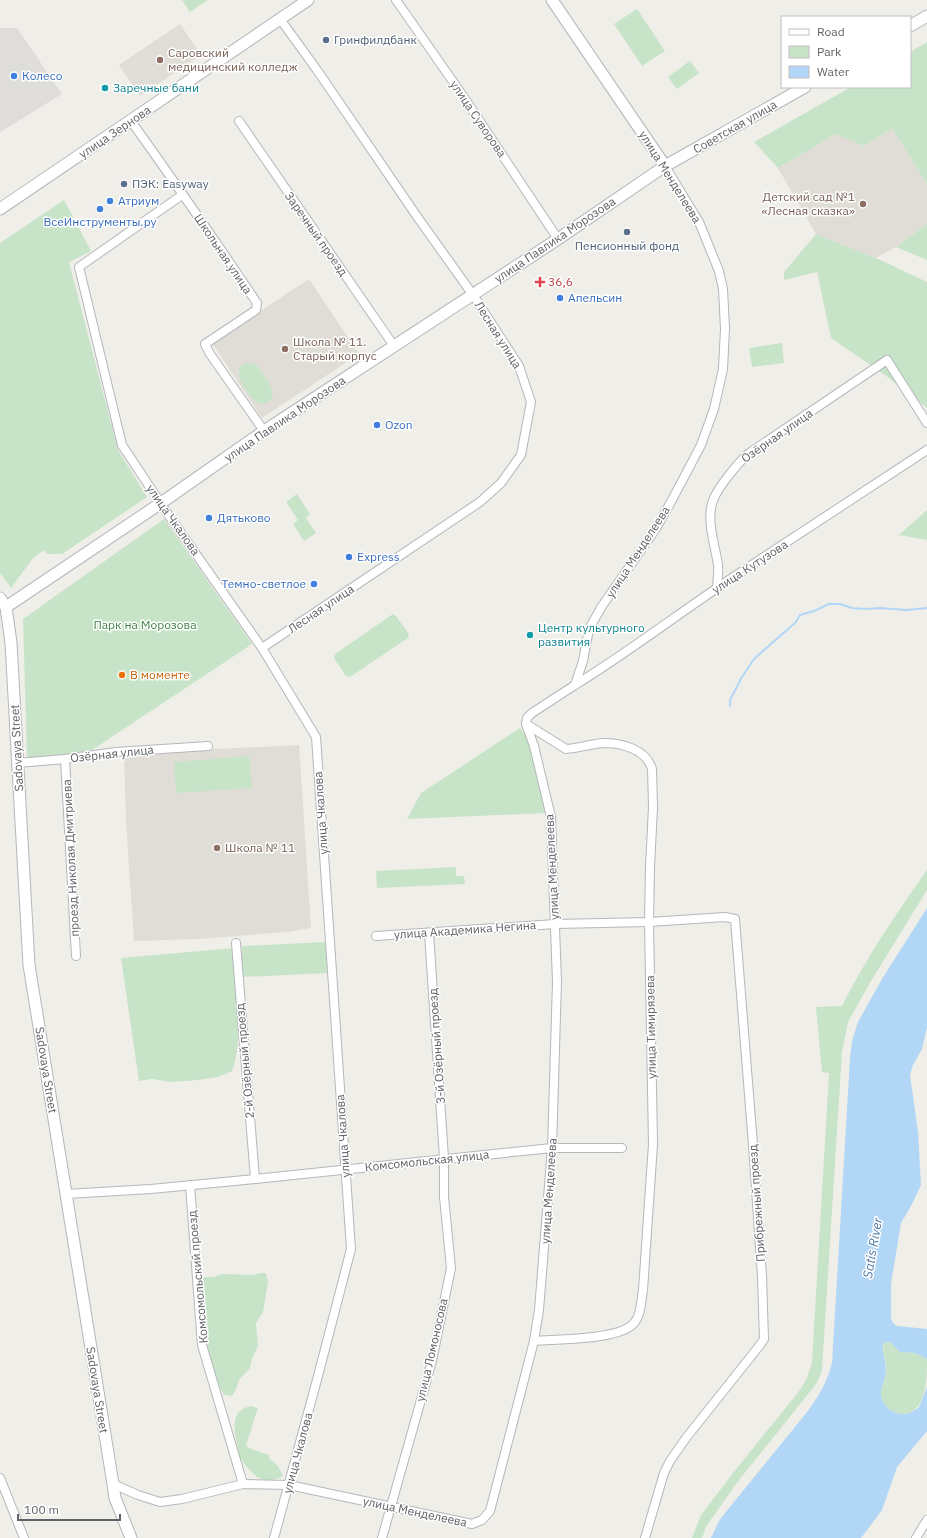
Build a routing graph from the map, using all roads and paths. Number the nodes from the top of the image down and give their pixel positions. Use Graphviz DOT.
graph roads {
  1 [pos="308,0"];
  2 [pos="396,0"];
  3 [pos="552,0"];
  4 [pos="927,16"];
  5 [pos="280,19"];
  6 [pos="911,25"];
  7 [pos="803,88"];
  8 [pos="131,121"];
  9 [pos="239,121"];
  10 [pos="666,166"];
  11 [pos="182,195"];
  12 [pos="0,209"];
  13 [pos="558,239"];
  14 [pos="473,294"];
  15 [pos="394,346"];
  16 [pos="927,422"];
  17 [pos="264,431"];
  18 [pos="927,450"];
  19 [pos="161,503"];
  20 [pos="717,589"];
  21 [pos="3,602"];
  22 [pos="262,648"];
  23 [pos="574,685"];
  24 [pos="526,724"];
  25 [pos="208,746"];
  26 [pos="65,759"];
  27 [pos="18,763"];
  28 [pos="650,922"];
  29 [pos="556,924"];
  30 [pos="429,933"];
  31 [pos="376,936"];
  32 [pos="236,943"];
  33 [pos="76,956"];
  34 [pos="552,1148"];
  35 [pos="622,1148"];
  36 [pos="444,1158"];
  37 [pos="346,1170"];
  38 [pos="255,1179"];
  39 [pos="190,1185"];
  40 [pos="66,1194"];
  41 [pos="534,1341"];
  42 [pos="0,1478"];
  43 [pos="112,1484"];
  44 [pos="244,1484"];
  45 [pos="289,1485"];
  46 [pos="390,1508"];
  47 [pos="927,1520"];
  48 [pos="24,1538"];
  49 [pos="131,1538"];
  50 [pos="274,1538"];
  51 [pos="382,1538"];
  52 [pos="645,1538"];
  53 [pos="916,1538"];
  1 -- 5 [label="street, улица Зернова"];
  2 -- 13 [label="street, улица Суворова"];
  3 -- 10 [label="street, улица Менделеева"];
  4 -- 6 [label="street"];
  5 -- 8 [label="street, улица Зернова"];
  5 -- 14 [label="street, Лесная улица"];
  7 -- 10 [label="street, Советская улица"];
  8 -- 11 [label="street, Школьная улица"];
  8 -- 12 [label="street, улица Зернова"];
  9 -- 15 [label="street, Заречный проезд"];
  10 -- 13 [label="street, улица Павлика Морозова"];
  10 -- 23 [label="street, улица Менделеева"];
  11 -- 17 [label="street, Школьная улица"];
  11 -- 19 [label="street, улица Чкалова"];
  13 -- 14 [label="street, улица Павлика Морозова"];
  14 -- 15 [label="street, улица Павлика Морозова"];
  14 -- 22 [label="street, Лесная улица"];
  15 -- 17 [label="street, улица Павлика Морозова"];
  16 -- 20 [label="street, Озёрная улица"];
  17 -- 19 [label="street, улица Павлика Морозова"];
  18 -- 20 [label="street, улица Кутузова"];
  19 -- 21 [label="street, улица Павлика Морозова"];
  19 -- 22 [label="street, улица Чкалова"];
  20 -- 23 [label="street, улица Кутузова"];
  21 -- 27 [label="street, Sadovaya Street"];
  22 -- 37 [label="street, улица Чкалова"];
  23 -- 24 [label="street"];
  24 -- 28 [label="street, улица Тимирязева"];
  24 -- 29 [label="street, улица Менделеева"];
  25 -- 26 [label="street, Озёрная улица"];
  26 -- 27 [label="street, Озёрная улица"];
  26 -- 33 [label="street, проезд Николая Дмитриева"];
  27 -- 40 [label="street, Sadovaya Street"];
  28 -- 29 [label="street, улица Академика Негина"];
  28 -- 41 [label="street, улица Тимирязева"];
  28 -- 52 [label="street, Прибрежный проезд"];
  29 -- 30 [label="street, улица Академика Негина"];
  29 -- 34 [label="street, улица Менделеева"];
  30 -- 31 [label="street, улица Академика Негина"];
  30 -- 36 [label="street, 3-й Озёрный проезд"];
  32 -- 38 [label="street, 2-й Озёрный проезд"];
  34 -- 35 [label="street, Комсомольская улица"];
  34 -- 36 [label="street, Комсомольская улица"];
  34 -- 41 [label="street, улица Менделеева"];
  36 -- 37 [label="street, Комсомольская улица"];
  36 -- 46 [label="street, улица Ломоносова"];
  37 -- 38 [label="street, Комсомольская улица"];
  37 -- 45 [label="street, улица Чкалова"];
  38 -- 39 [label="street, Комсомольская улица"];
  39 -- 40 [label="street, Комсомольская улица"];
  39 -- 44 [label="street, Комсомольский проезд"];
  40 -- 43 [label="street, Sadovaya Street"];
  41 -- 46 [label="street, улица Менделеева"];
  42 -- 48 [label="street"];
  43 -- 44 [label="street, улица Менделеева"];
  43 -- 49 [label="street, Sadovaya Street"];
  44 -- 45 [label="street, улица Менделеева"];
  45 -- 46 [label="street, улица Менделеева"];
  45 -- 50 [label="street, улица Чкалова"];
  46 -- 51 [label="street, улица Ломоносова"];
  47 -- 53 [label="street"];
}
